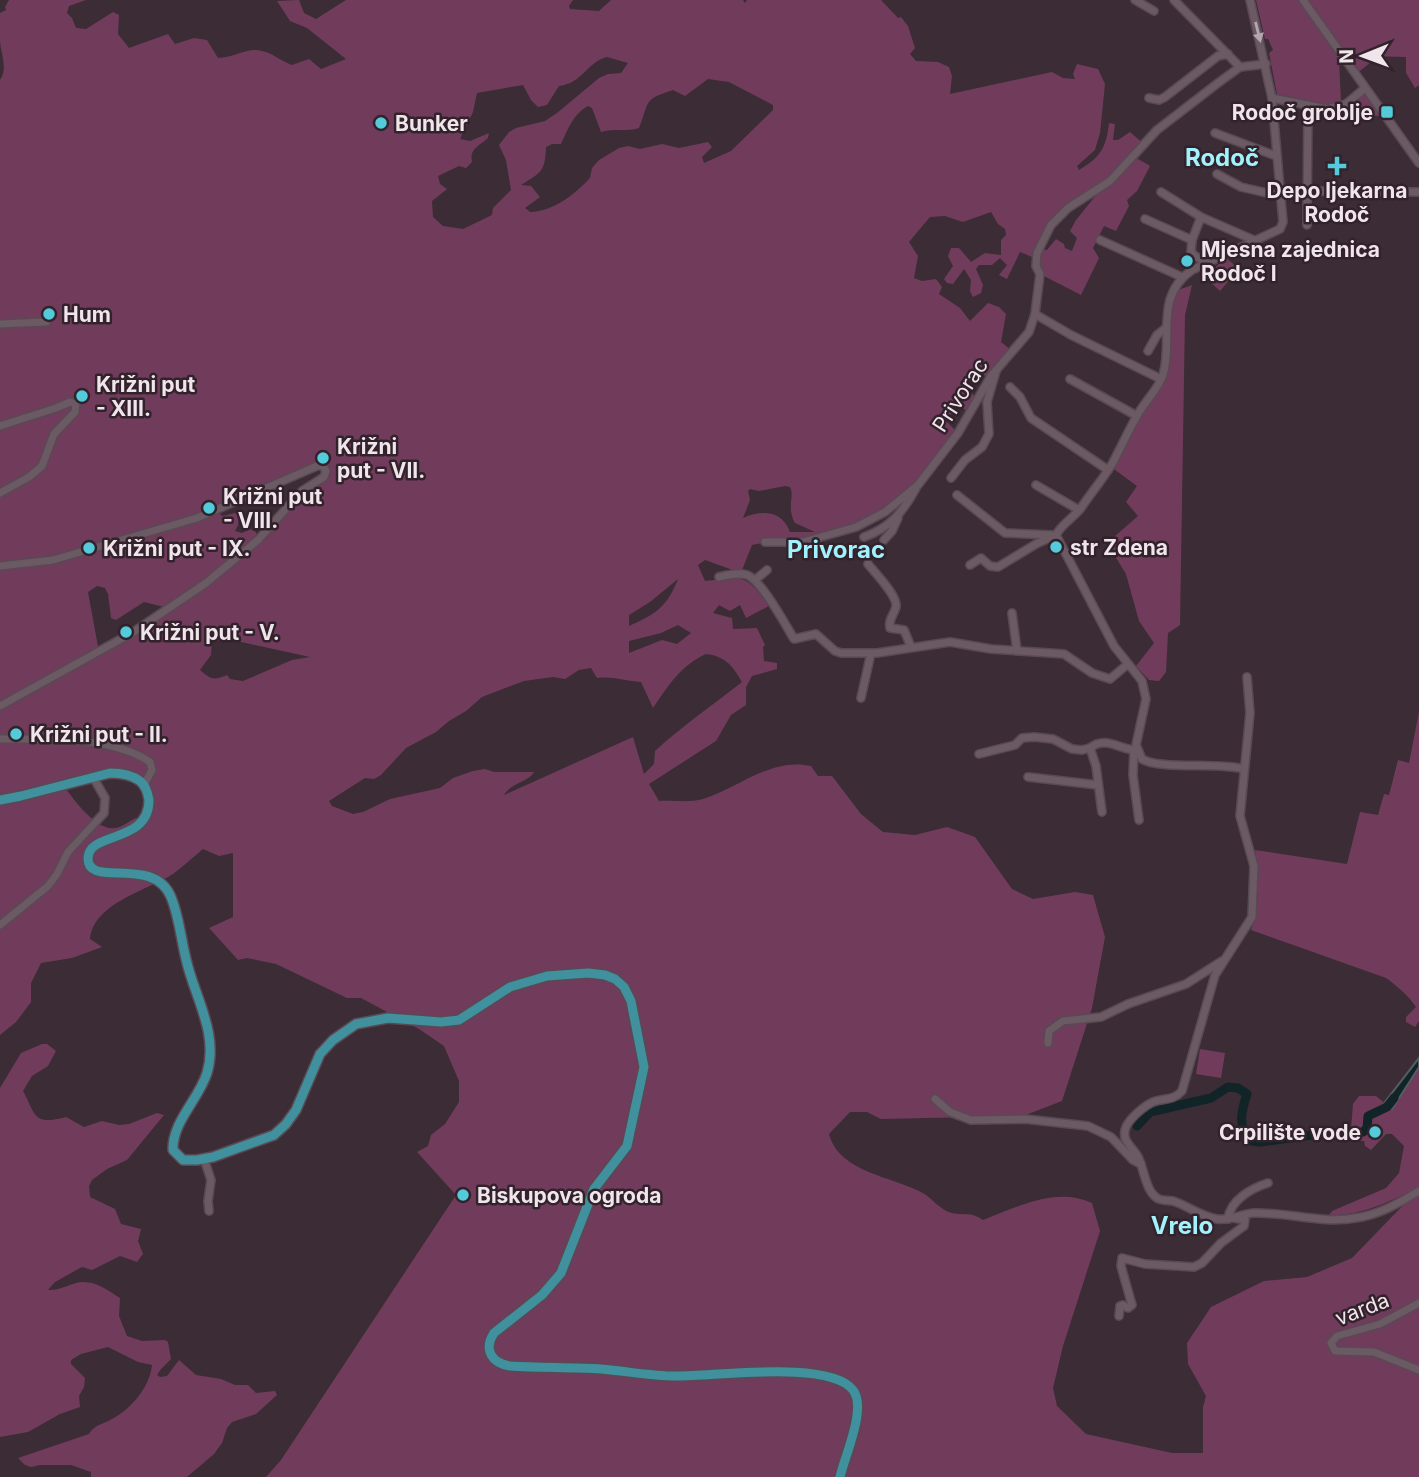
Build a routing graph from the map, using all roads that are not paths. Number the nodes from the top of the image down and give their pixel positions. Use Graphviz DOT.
graph roads {
  1 [pos="1135,0"];
  2 [pos="1174,0"];
  3 [pos="1250,0"];
  4 [pos="1303,0"];
  5 [pos="1154,11"];
  6 [pos="1228,54"];
  7 [pos="1266,64"];
  8 [pos="1240,67"];
  9 [pos="1365,88"];
  10 [pos="1149,97"];
  11 [pos="1272,98"];
  12 [pos="1308,105"];
  13 [pos="1215,133"];
  14 [pos="1276,156"];
  15 [pos="1419,163"];
  16 [pos="1217,174"];
  17 [pos="1307,191"];
  18 [pos="1161,192"];
  19 [pos="1419,192"];
  20 [pos="1280,196"];
  21 [pos="1201,217"];
  22 [pos="1145,219"];
  23 [pos="1307,225"];
  24 [pos="1100,240"];
  25 [pos="1192,240"];
  26 [pos="1257,241"];
  27 [pos="1209,262"];
  28 [pos="1182,277"];
  29 [pos="1035,314"];
  30 [pos="46,322"];
  31 [pos="0,324"];
  32 [pos="1166,328"];
  33 [pos="1148,351"];
  34 [pos="998,366"];
  35 [pos="1070,379"];
  36 [pos="1161,379"];
  37 [pos="1010,387"];
  38 [pos="1137,416"];
  39 [pos="0,426"];
  40 [pos="1108,470"];
  41 [pos="951,478"];
  42 [pos="918,485"];
  43 [pos="1036,485"];
  44 [pos="0,493"];
  45 [pos="957,495"];
  46 [pos="1079,510"];
  47 [pos="885,512"];
  48 [pos="899,517"];
  49 [pos="1056,536"];
  50 [pos="884,540"];
  51 [pos="765,542"];
  52 [pos="868,564"];
  53 [pos="970,565"];
  54 [pos="0,566"];
  55 [pos="767,570"];
  56 [pos="719,577"];
  57 [pos="755,580"];
  58 [pos="1012,613"];
  59 [pos="911,648"];
  60 [pos="1017,651"];
  61 [pos="871,653"];
  62 [pos="1128,664"];
  63 [pos="1247,677"];
  64 [pos="860,698"];
  65 [pos="0,706"];
  66 [pos="0,738"];
  67 [pos="1090,748"];
  68 [pos="1135,750"];
  69 [pos="979,754"];
  70 [pos="1244,769"];
  71 [pos="93,777"];
  72 [pos="1028,777"];
  73 [pos="144,785"];
  74 [pos="1098,785"];
  75 [pos="0,800"];
  76 [pos="1102,812"];
  77 [pos="1139,820"];
  78 [pos="0,925"];
  79 [pos="1225,959"];
  80 [pos="1048,1043"];
  81 [pos="935,1099"];
  82 [pos="204,1159"];
  83 [pos="1141,1164"];
  84 [pos="1268,1183"];
  85 [pos="1419,1191"];
  86 [pos="209,1211"];
  87 [pos="1231,1219"];
  88 [pos="1419,1303"];
  89 [pos="1119,1316"];
  90 [pos="1419,1370"];
  91 [pos="840,1477"];
  1 -- 5 [label="street"];
  2 -- 6 [label="street"];
  3 -- 7 [label="street, one-way"];
  4 -- 9 [label="street"];
  6 -- 8 [label="street"];
  6 -- 10 [label="street"];
  7 -- 8 [label="street"];
  7 -- 11 [label="street"];
  8 -- 29 [label="street, Privorac"];
  9 -- 12 [label="street"];
  9 -- 15 [label="street"];
  11 -- 12 [label="street"];
  11 -- 14 [label="street"];
  12 -- 17 [label="street"];
  13 -- 14 [label="street"];
  14 -- 20 [label="street"];
  16 -- 20 [label="street"];
  17 -- 19 [label="street"];
  17 -- 23 [label="street"];
  18 -- 21 [label="street"];
  20 -- 26 [label="street"];
  21 -- 25 [label="street"];
  21 -- 26 [label="street"];
  22 -- 25 [label="street"];
  24 -- 28 [label="street"];
  25 -- 27 [label="street"];
  26 -- 27 [label="street"];
  27 -- 28 [label="street"];
  28 -- 32 [label="street"];
  29 -- 34 [label="street, Privorac"];
  29 -- 36 [label="street"];
  30 -- 31 [label="street"];
  32 -- 33 [label="street"];
  32 -- 36 [label="street"];
  34 -- 41 [label="street"];
  34 -- 42 [label="street, Privorac"];
  35 -- 38 [label="street"];
  36 -- 38 [label="street"];
  37 -- 40 [label="street"];
  38 -- 40 [label="street"];
  39 -- 44 [label="street"];
  40 -- 46 [label="street"];
  42 -- 47 [label="street, Privorac"];
  42 -- 48 [label="street"];
  43 -- 46 [label="street"];
  45 -- 49 [label="street"];
  46 -- 49 [label="street"];
  47 -- 48 [label="street"];
  47 -- 51 [label="street, Privorac"];
  48 -- 50 [label="street"];
  49 -- 53 [label="street"];
  49 -- 62 [label="street"];
  52 -- 59 [label="street"];
  54 -- 65 [label="street"];
  55 -- 57 [label="street"];
  56 -- 57 [label="street"];
  57 -- 61 [label="street"];
  58 -- 60 [label="street"];
  59 -- 60 [label="street"];
  59 -- 61 [label="street"];
  60 -- 62 [label="street"];
  61 -- 64 [label="street"];
  62 -- 68 [label="street"];
  63 -- 70 [label="street"];
  66 -- 73 [label="street"];
  67 -- 68 [label="street"];
  67 -- 69 [label="street"];
  67 -- 74 [label="street"];
  68 -- 70 [label="street"];
  68 -- 77 [label="street"];
  70 -- 79 [label="street"];
  71 -- 73 [label="main road"];
  71 -- 75 [label="main road"];
  71 -- 78 [label="street"];
  72 -- 74 [label="street"];
  73 -- 82 [label="main road"];
  74 -- 76 [label="street"];
  79 -- 80 [label="street"];
  79 -- 83 [label="street"];
  81 -- 83 [label="street"];
  82 -- 86 [label="street"];
  82 -- 91 [label="main road"];
  83 -- 87 [label="street"];
  84 -- 87 [label="street"];
  85 -- 87 [label="street"];
  87 -- 89 [label="street"];
  88 -- 90 [label="street, varda"];
}
